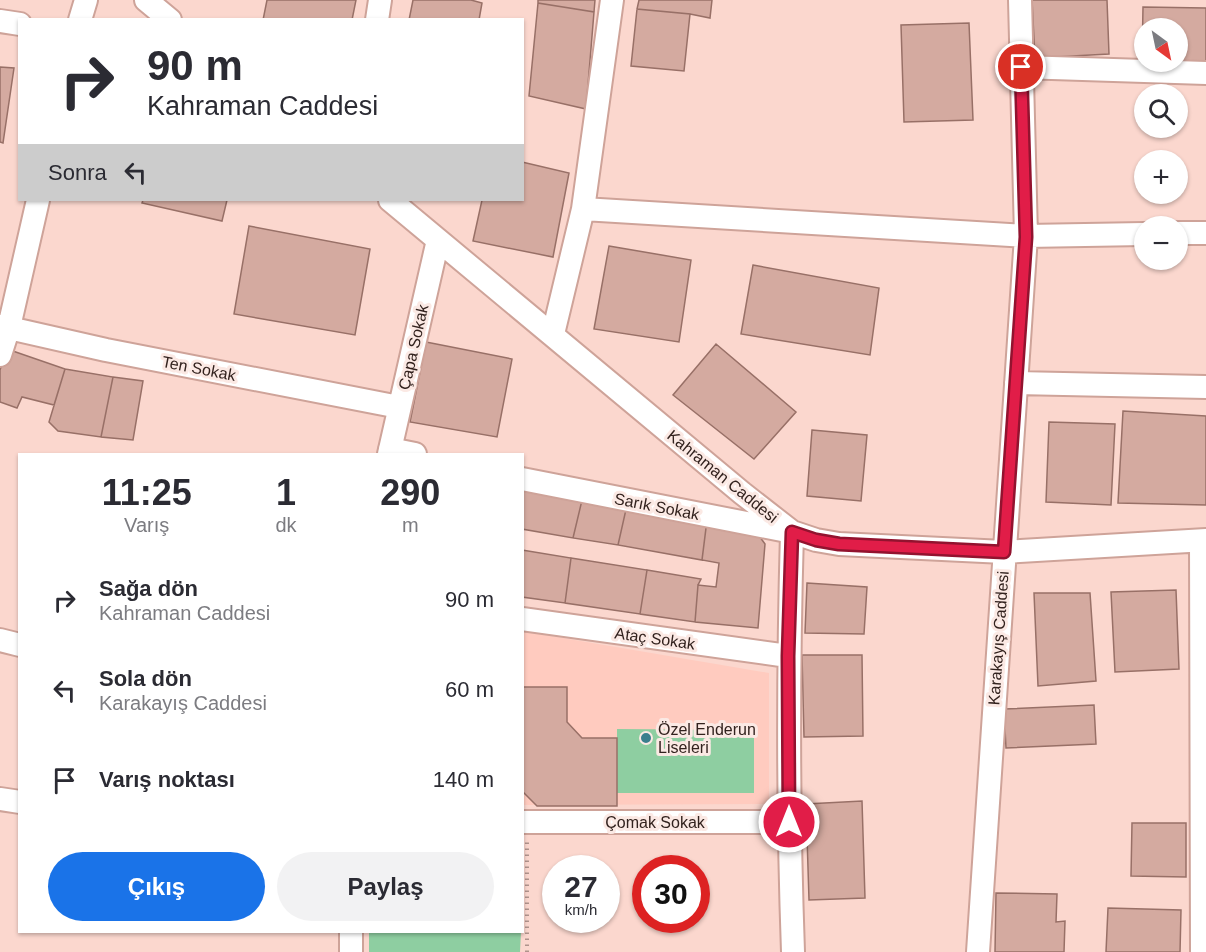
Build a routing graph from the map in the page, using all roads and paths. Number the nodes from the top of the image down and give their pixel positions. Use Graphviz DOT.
graph roads {
  1 [pos="86,0"];
  2 [pos="146,0"];
  3 [pos="380,0"];
  4 [pos="612,0"];
  5 [pos="1020,0"];
  6 [pos="81,18"];
  7 [pos="168,18"];
  8 [pos="377,18"];
  9 [pos="0,21"];
  10 [pos="18,24"];
  11 [pos="1021,67"];
  12 [pos="1206,73"];
  13 [pos="38,201"];
  14 [pos="391,201"];
  15 [pos="583,209"];
  16 [pos="1188,233"];
  17 [pos="1206,233"];
  18 [pos="1134,234"];
  19 [pos="1026,237"];
  20 [pos="438,240"];
  21 [pos="5,327"];
  22 [pos="553,334"];
  23 [pos="0,355"];
  24 [pos="1016,383"];
  25 [pos="1206,387"];
  26 [pos="399,407"];
  27 [pos="390,452"];
  28 [pos="524,479"];
  29 [pos="792,532"];
  30 [pos="1203,540"];
  31 [pos="1004,552"];
  32 [pos="524,619"];
  33 [pos="0,640"];
  34 [pos="18,644"];
  35 [pos="788,656"];
  36 [pos="0,799"];
  37 [pos="18,802"];
  38 [pos="525,822"];
  39 [pos="789,822"];
  40 [pos="351,933"];
  41 [pos="351,952"];
  42 [pos="527,952"];
  43 [pos="793,952"];
  44 [pos="978,952"];
  45 [pos="1202,952"];
  1 -- 6 [label="street"];
  2 -- 7 [label="street"];
  3 -- 8 [label="street"];
  4 -- 15 [label="street"];
  5 -- 11 [label="street, Karakayış Caddesi"];
  9 -- 10 [label="street"];
  11 -- 12 [label="street"];
  11 -- 19 [label="street, Karakayış Caddesi"];
  13 -- 21 [label="street"];
  14 -- 20 [label="street, Kahraman Caddesi"];
  15 -- 19 [label="street"];
  15 -- 22 [label="street"];
  16 -- 17 [label="street"];
  18 -- 19 [label="street"];
  19 -- 24 [label="street, Karakayış Caddesi"];
  20 -- 22 [label="street, Kahraman Caddesi"];
  20 -- 26 [label="street, Çapa Sokak"];
  21 -- 23 [label="street"];
  21 -- 26 [label="street, Ten Sokak"];
  22 -- 29 [label="street, Kahraman Caddesi"];
  24 -- 25 [label="street"];
  24 -- 31 [label="street, Karakayış Caddesi"];
  26 -- 27 [label="street, Çapa Sokak"];
  28 -- 29 [label="street, Sarık Sokak"];
  29 -- 31 [label="street, Kahraman Caddesi"];
  29 -- 35 [label="street"];
  30 -- 31 [label="street, Kahraman Caddesi"];
  30 -- 45 [label="street"];
  31 -- 44 [label="street, Karakayış Caddesi"];
  32 -- 35 [label="street, Ataç Sokak"];
  33 -- 34 [label="street"];
  35 -- 39 [label="street"];
  36 -- 37 [label="street"];
  38 -- 39 [label="street, Çomak Sokak"];
  38 -- 42 [label="path"];
  39 -- 43 [label="street"];
  40 -- 41 [label="street"];
}
